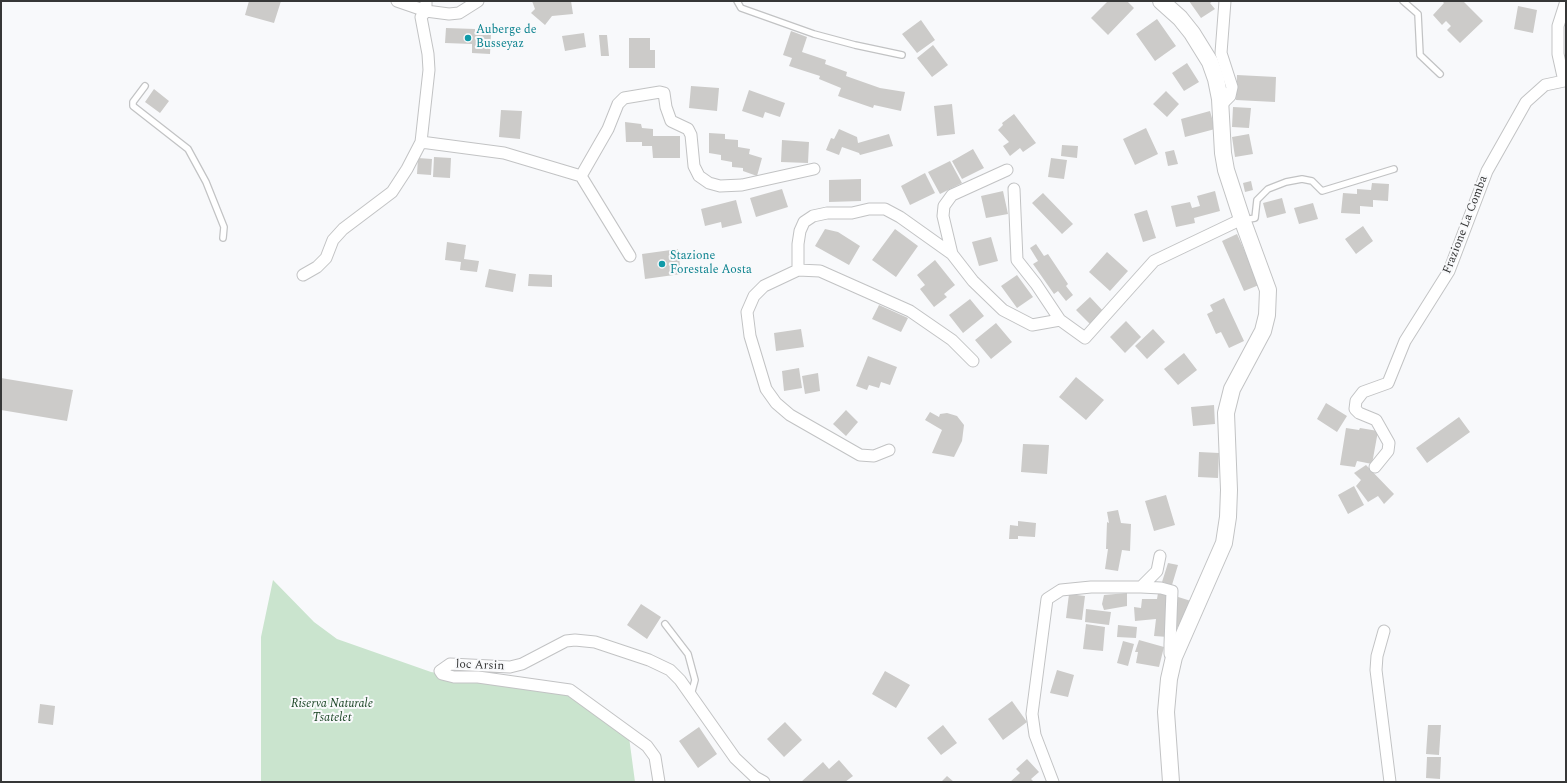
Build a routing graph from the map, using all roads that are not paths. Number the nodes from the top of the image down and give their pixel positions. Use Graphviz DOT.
graph roads {
  1 [pos="397,1"];
  2 [pos="478,1"];
  3 [pos="737,1"];
  4 [pos="1161,1"];
  5 [pos="1225,1"];
  6 [pos="1403,1"];
  7 [pos="1566,1"];
  8 [pos="426,6"];
  9 [pos="902,55"];
  10 [pos="1440,74"];
  11 [pos="1565,81"];
  12 [pos="145,86"];
  13 [pos="1220,106"];
  14 [pos="421,142"];
  15 [pos="814,169"];
  16 [pos="1394,169"];
  17 [pos="1007,170"];
  18 [pos="580,176"];
  19 [pos="1014,189"];
  20 [pos="1242,219"];
  21 [pos="223,238"];
  22 [pos="952,254"];
  23 [pos="630,256"];
  24 [pos="798,270"];
  25 [pos="303,275"];
  26 [pos="1060,320"];
  27 [pos="973,361"];
  28 [pos="889,450"];
  29 [pos="1375,467"];
  30 [pos="1160,556"];
  31 [pos="1141,587"];
  32 [pos="665,624"];
  33 [pos="1384,631"];
  34 [pos="1174,657"];
  35 [pos="691,697"];
  36 [pos="660,782"];
  37 [pos="764,782"];
  38 [pos="1053,782"];
  39 [pos="1171,782"];
  40 [pos="1390,782"];
  1 -- 8 [label="street"];
  2 -- 8 [label="street"];
  3 -- 9 [label="lane"];
  4 -- 13 [label="main road"];
  5 -- 13 [label="street"];
  6 -- 10 [label="lane"];
  7 -- 11 [label="street"];
  8 -- 14 [label="street"];
  11 -- 29 [label="street, Frazione La Comba"];
  12 -- 21 [label="lane"];
  13 -- 20 [label="main road"];
  14 -- 18 [label="street"];
  14 -- 25 [label="street"];
  15 -- 18 [label="street"];
  16 -- 20 [label="lane"];
  17 -- 22 [label="street"];
  18 -- 23 [label="street"];
  19 -- 26 [label="street"];
  20 -- 26 [label="street"];
  20 -- 34 [label="main road"];
  22 -- 24 [label="street"];
  22 -- 26 [label="street"];
  24 -- 27 [label="street"];
  24 -- 28 [label="street"];
  30 -- 31 [label="street"];
  31 -- 34 [label="street"];
  31 -- 38 [label="street"];
  32 -- 35 [label="lane"];
  33 -- 40 [label="street"];
  34 -- 39 [label="main road"];
  35 -- 36 [label="street, loc Arsin"];
  35 -- 37 [label="street, loc Arsin"];
}
